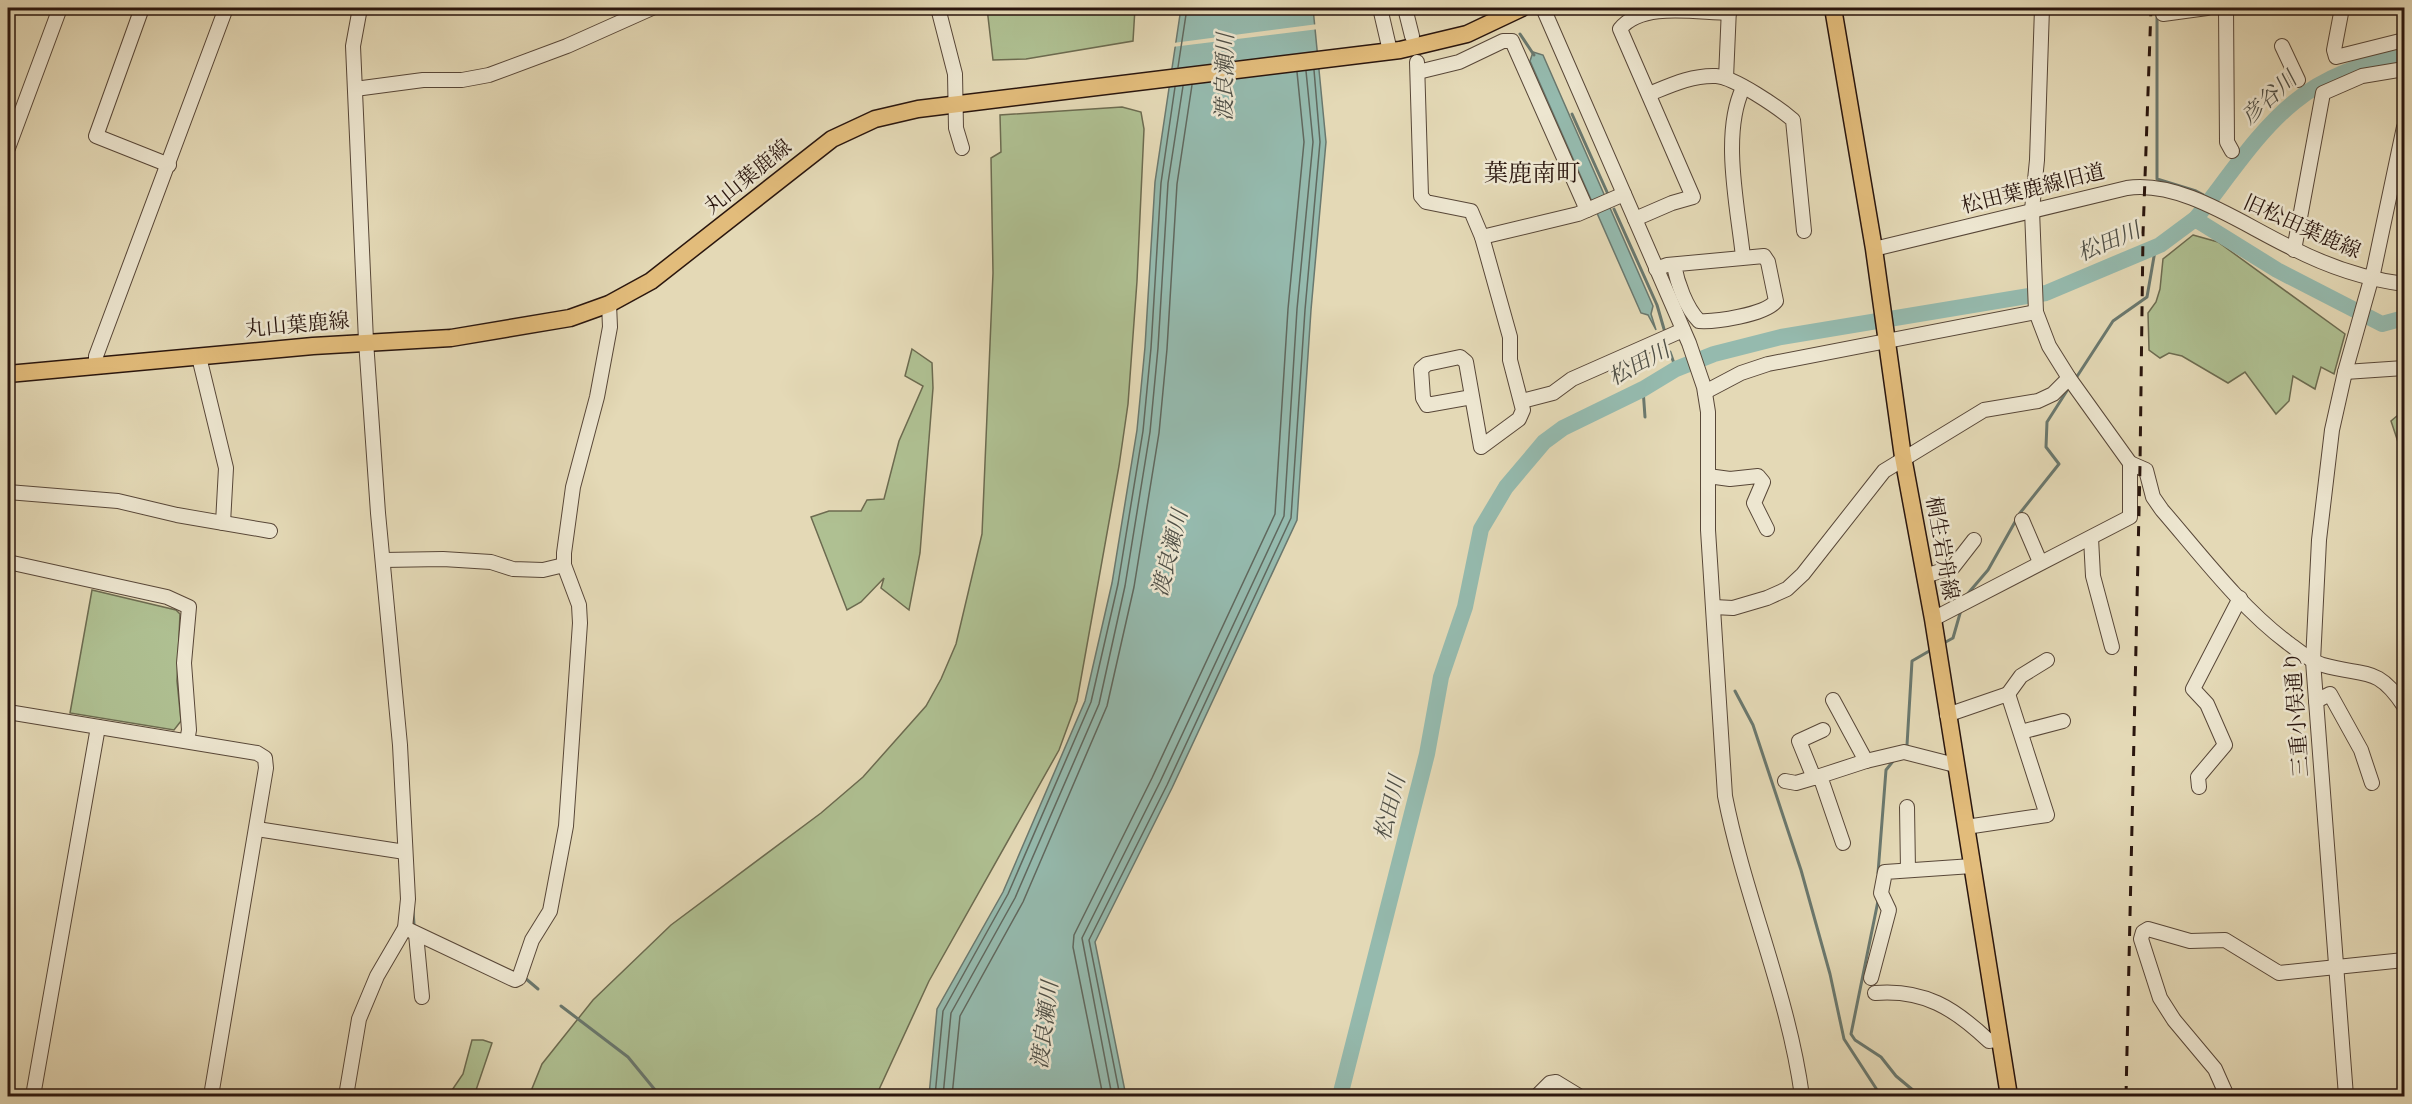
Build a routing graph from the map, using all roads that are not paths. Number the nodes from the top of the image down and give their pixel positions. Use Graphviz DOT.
graph roads {
  1 [pos="60,8"];
  2 [pos="141,8"];
  3 [pos="226,8"];
  4 [pos="360,8"];
  5 [pos="652,8"];
  6 [pos="938,8"];
  7 [pos="1380,8"];
  8 [pos="1405,8"];
  9 [pos="1522,8"];
  10 [pos="1543,8"];
  11 [pos="1833,8"];
  12 [pos="2042,8"];
  13 [pos="2207,8"];
  14 [pos="2226,8"];
  15 [pos="2342,8"];
  16 [pos="1729,10"];
  17 [pos="2163,14"];
  18 [pos="1412,36"];
  19 [pos="2404,40"];
  20 [pos="2282,46"];
  21 [pos="1384,52"];
  22 [pos="2404,69"];
  23 [pos="1726,78"];
  24 [pos="2298,80"];
  25 [pos="1743,88"];
  26 [pos="355,89"];
  27 [pos="1649,94"];
  28 [pos="960,105"];
  29 [pos="2404,127"];
  30 [pos="8,148"];
  31 [pos="962,148"];
  32 [pos="2232,151"];
  33 [pos="2401,161"];
  34 [pos="170,165"];
  35 [pos="1623,194"];
  36 [pos="1591,208"];
  37 [pos="2032,210"];
  38 [pos="2216,211"];
  39 [pos="1635,219"];
  40 [pos="1804,231"];
  41 [pos="1482,237"];
  42 [pos="1874,249"];
  43 [pos="2294,250"];
  44 [pos="1743,257"];
  45 [pos="1674,265"];
  46 [pos="1656,269"];
  47 [pos="2371,279"];
  48 [pos="2404,284"];
  49 [pos="609,304"];
  50 [pos="2036,309"];
  51 [pos="1683,330"];
  52 [pos="1887,336"];
  53 [pos="366,341"];
  54 [pos="199,357"];
  55 [pos="96,366"];
  56 [pos="2404,368"];
  57 [pos="2344,372"];
  58 [pos="8,374"];
  59 [pos="2068,378"];
  60 [pos="1704,390"];
  61 [pos="1472,397"];
  62 [pos="1522,401"];
  63 [pos="1903,457"];
  64 [pos="2130,463"];
  65 [pos="1708,476"];
  66 [pos="8,492"];
  67 [pos="2022,519"];
  68 [pos="223,523"];
  69 [pos="1767,529"];
  70 [pos="270,531"];
  71 [pos="2091,538"];
  72 [pos="1974,540"];
  73 [pos="383,561"];
  74 [pos="8,562"];
  75 [pos="2040,562"];
  76 [pos="564,565"];
  77 [pos="1925,576"];
  78 [pos="2240,598"];
  79 [pos="1714,607"];
  80 [pos="1933,619"];
  81 [pos="2112,647"];
  82 [pos="2047,660"];
  83 [pos="2313,661"];
  84 [pos="2008,694"];
  85 [pos="1833,700"];
  86 [pos="2316,701"];
  87 [pos="2404,706"];
  88 [pos="8,711"];
  89 [pos="1947,715"];
  90 [pos="2063,721"];
  91 [pos="98,727"];
  92 [pos="1823,730"];
  93 [pos="2021,732"];
  94 [pos="187,741"];
  95 [pos="1866,760"];
  96 [pos="1956,765"];
  97 [pos="1817,777"];
  98 [pos="1785,781"];
  99 [pos="2372,783"];
  100 [pos="2199,787"];
  101 [pos="1907,807"];
  102 [pos="1966,827"];
  103 [pos="257,829"];
  104 [pos="1843,843"];
  105 [pos="405,852"];
  106 [pos="1972,866"];
  107 [pos="1908,870"];
  108 [pos="411,931"];
  109 [pos="2404,960"];
  110 [pos="2336,966"];
  111 [pos="1871,978"];
  112 [pos="1875,993"];
  113 [pos="422,997"];
  114 [pos="2000,1039"];
  115 [pos="33,1096"];
  116 [pos="211,1096"];
  117 [pos="346,1096"];
  118 [pos="1537,1096"];
  119 [pos="1579,1096"];
  120 [pos="1802,1096"];
  121 [pos="2009,1096"];
  122 [pos="2227,1096"];
  123 [pos="2346,1096"];
  1 -- 30 [label="street"];
  2 -- 34 [label="street"];
  3 -- 34 [label="street"];
  4 -- 26 [label="street"];
  5 -- 26 [label="street"];
  6 -- 28 [label="street"];
  7 -- 21 [label="street"];
  8 -- 18 [label="street"];
  9 -- 21 [label="main road, 丸山葉鹿線"];
  10 -- 35 [label="street"];
  11 -- 42 [label="main road, 桐生岩舟線"];
  12 -- 37 [label="street"];
  13 -- 17 [label="street"];
  14 -- 32 [label="street"];
  15 -- 19 [label="street"];
  16 -- 23 [label="street"];
  16 -- 27 [label="street"];
  20 -- 24 [label="street"];
  21 -- 28 [label="main road, 丸山葉鹿線"];
  22 -- 43 [label="street"];
  23 -- 25 [label="street"];
  23 -- 27 [label="street"];
  25 -- 40 [label="street"];
  25 -- 44 [label="street"];
  26 -- 53 [label="street"];
  27 -- 39 [label="street"];
  28 -- 31 [label="street"];
  28 -- 49 [label="main road, 丸山葉鹿線"];
  29 -- 33 [label="street"];
  33 -- 47 [label="street"];
  34 -- 55 [label="street"];
  35 -- 36 [label="street"];
  35 -- 39 [label="street"];
  36 -- 41 [label="street"];
  36 -- 41 [label="street"];
  37 -- 38 [label="street, 松田葉鹿線旧道"];
  37 -- 42 [label="street, 松田葉鹿線旧道"];
  37 -- 50 [label="street"];
  38 -- 43 [label="street, 旧松田葉鹿線"];
  39 -- 46 [label="street"];
  41 -- 62 [label="street"];
  42 -- 52 [label="main road, 桐生岩舟線"];
  43 -- 47 [label="street, 旧松田葉鹿線"];
  44 -- 45 [label="street"];
  44 -- 45 [label="street"];
  45 -- 46 [label="street"];
  46 -- 51 [label="street"];
  47 -- 48 [label="street"];
  47 -- 57 [label="street, 三重小俣通り"];
  49 -- 53 [label="main road, 丸山葉鹿線"];
  49 -- 76 [label="street"];
  50 -- 52 [label="street"];
  50 -- 59 [label="street"];
  51 -- 60 [label="street"];
  51 -- 62 [label="street"];
  52 -- 60 [label="street"];
  52 -- 63 [label="main road, 桐生岩舟線"];
  53 -- 54 [label="main road, 丸山葉鹿線"];
  53 -- 73 [label="street"];
  54 -- 55 [label="main road, 丸山葉鹿線"];
  54 -- 68 [label="street"];
  55 -- 58 [label="main road, 丸山葉鹿線"];
  56 -- 57 [label="street"];
  57 -- 83 [label="street, 三重小俣通り"];
  59 -- 63 [label="street"];
  59 -- 64 [label="street"];
  60 -- 65 [label="street"];
  61 -- 62 [label="street"];
  63 -- 77 [label="main road, 桐生岩舟線"];
  63 -- 79 [label="street"];
  64 -- 71 [label="street"];
  64 -- 78 [label="street"];
  65 -- 69 [label="street"];
  65 -- 79 [label="street"];
  66 -- 68 [label="street"];
  67 -- 75 [label="street"];
  68 -- 70 [label="street"];
  71 -- 75 [label="street"];
  71 -- 81 [label="street"];
  72 -- 77 [label="street"];
  73 -- 76 [label="street"];
  73 -- 105 [label="street"];
  74 -- 94 [label="street"];
  75 -- 80 [label="street"];
  76 -- 108 [label="street"];
  77 -- 80 [label="main road, 桐生岩舟線"];
  78 -- 83 [label="street"];
  78 -- 100 [label="street"];
  79 -- 120 [label="street"];
  80 -- 89 [label="main road, 桐生岩舟線"];
  82 -- 84 [label="street"];
  83 -- 86 [label="street, 三重小俣通り"];
  83 -- 87 [label="street"];
  84 -- 89 [label="street"];
  84 -- 93 [label="street"];
  85 -- 95 [label="street"];
  86 -- 99 [label="street"];
  86 -- 110 [label="street, 三重小俣通り"];
  88 -- 91 [label="street"];
  89 -- 96 [label="main road, 桐生岩舟線"];
  90 -- 93 [label="street"];
  91 -- 94 [label="street"];
  91 -- 115 [label="street"];
  92 -- 97 [label="street"];
  93 -- 102 [label="street"];
  94 -- 103 [label="street"];
  95 -- 96 [label="street"];
  95 -- 97 [label="street"];
  96 -- 102 [label="main road, 桐生岩舟線"];
  97 -- 98 [label="street"];
  97 -- 104 [label="street"];
  101 -- 107 [label="street"];
  102 -- 106 [label="main road, 桐生岩舟線"];
  103 -- 105 [label="street"];
  103 -- 116 [label="street"];
  105 -- 108 [label="street"];
  106 -- 107 [label="street"];
  106 -- 114 [label="main road, 桐生岩舟線"];
  107 -- 111 [label="street"];
  108 -- 113 [label="street"];
  108 -- 117 [label="street"];
  109 -- 110 [label="street"];
  110 -- 122 [label="street"];
  110 -- 123 [label="street, 三重小俣通り"];
  112 -- 114 [label="street"];
  114 -- 121 [label="main road, 桐生岩舟線"];
  118 -- 119 [label="street"];
}
